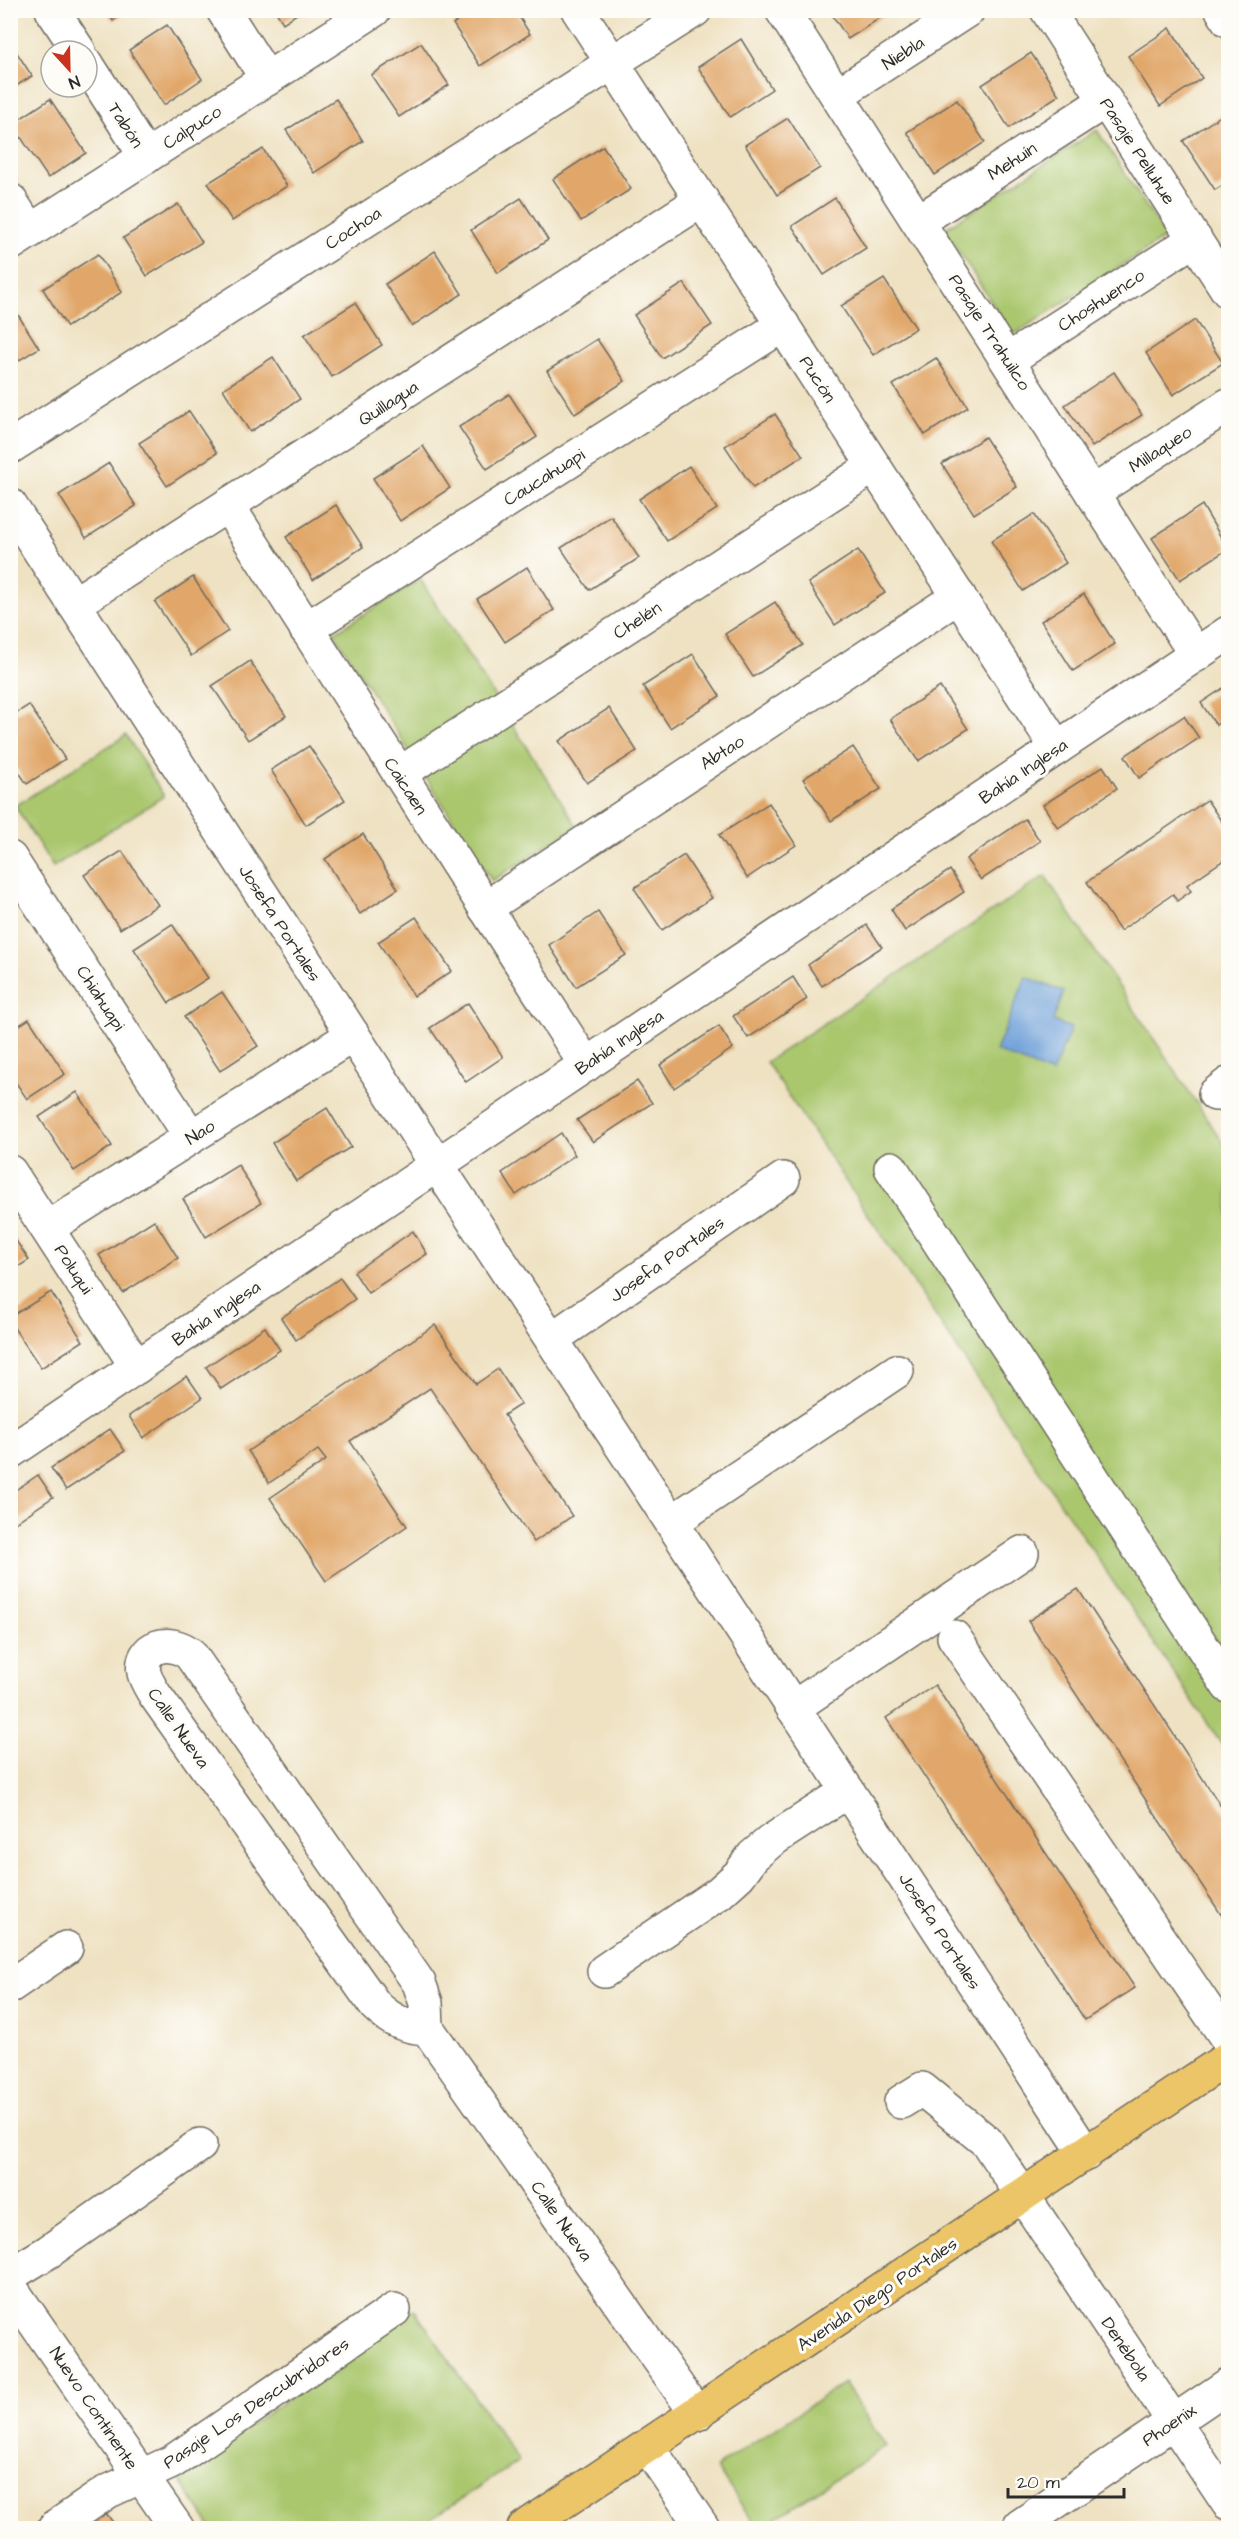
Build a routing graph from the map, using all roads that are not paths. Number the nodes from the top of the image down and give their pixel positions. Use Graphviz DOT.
graph roads {
  1 [pos="52,10"];
  2 [pos="223,10"];
  3 [pos="374,10"];
  4 [pos="578,10"];
  5 [pos="695,10"];
  6 [pos="782,10"];
  7 [pos="968,10"];
  8 [pos="1047,10"];
  9 [pos="1222,10"];
  10 [pos="1228,20"];
  11 [pos="70,39"];
  12 [pos="613,63"];
  13 [pos="267,79"];
  14 [pos="99,83"];
  15 [pos="837,95"];
  16 [pos="1105,101"];
  17 [pos="146,156"];
  18 [pos="10,200"];
  19 [pos="702,200"];
  20 [pos="919,221"];
  21 [pos="20,237"];
  22 [pos="1195,239"];
  23 [pos="1228,291"];
  24 [pos="783,325"];
  25 [pos="1008,360"];
  26 [pos="1228,405"];
  27 [pos="10,447"];
  28 [pos="874,466"];
  29 [pos="1092,493"];
  30 [pos="10,505"];
  31 [pos="228,506"];
  32 [pos="959,596"];
  33 [pos="74,604"];
  34 [pos="306,629"];
  35 [pos="1228,633"];
  36 [pos="1196,655"];
  37 [pos="1057,748"];
  38 [pos="399,774"];
  39 [pos="10,858"];
  40 [pos="485,908"];
  41 [pos="353,1035"];
  42 [pos="586,1065"];
  43 [pos="191,1137"];
  44 [pos="437,1165"];
  45 [pos="891,1168"];
  46 [pos="10,1172"];
  47 [pos="783,1179"];
  48 [pos="47,1228"];
  49 [pos="552,1339"];
  50 [pos="136,1367"];
  51 [pos="897,1371"];
  52 [pos="10,1452"];
  53 [pos="672,1522"];
  54 [pos="1022,1553"];
  55 [pos="954,1637"];
  56 [pos="1228,1686"];
  57 [pos="793,1708"];
  58 [pos="848,1791"];
  59 [pos="66,1948"];
  60 [pos="604,1971"];
  61 [pos="10,1986"];
  62 [pos="427,2028"];
  63 [pos="1228,2040"];
  64 [pos="1228,2058"];
  65 [pos="901,2102"];
  66 [pos="200,2145"];
  67 [pos="1086,2154"];
  68 [pos="1023,2196"];
  69 [pos="10,2275"];
  70 [pos="10,2287"];
  71 [pos="394,2310"];
  72 [pos="1228,2385"];
  73 [pos="697,2414"];
  74 [pos="1174,2422"];
  75 [pos="648,2447"];
  76 [pos="141,2476"];
  77 [pos="1228,2503"];
  78 [pos="1020,2526"];
  79 [pos="54,2529"];
  80 [pos="177,2529"];
  81 [pos="524,2529"];
  82 [pos="703,2529"];
  1 -- 11 [label="street"];
  2 -- 13 [label="street"];
  3 -- 13 [label="street, Calpuco"];
  4 -- 12 [label="street, Pucón"];
  5 -- 12 [label="street, Cochoa"];
  6 -- 15 [label="street, Pasaje Trahuilco"];
  7 -- 15 [label="street, Niebla"];
  8 -- 16 [label="street, Pasaje Pelluhue"];
  9 -- 10 [label="street"];
  12 -- 19 [label="street, Pucón"];
  12 -- 27 [label="street, Cochoa"];
  13 -- 17 [label="street, Calpuco"];
  14 -- 17 [label="street, Tabón"];
  15 -- 20 [label="street, Pasaje Trahuilco"];
  16 -- 20 [label="street, Mehuín"];
  16 -- 22 [label="street, Pasaje Pelluhue"];
  17 -- 21 [label="street, Calpuco"];
  18 -- 21 [label="street"];
  19 -- 24 [label="street, Pucón"];
  19 -- 31 [label="street, Quillagua"];
  20 -- 25 [label="street, Pasaje Trahuilco"];
  22 -- 23 [label="street, Pasaje Pelluhue"];
  22 -- 25 [label="street, Choshuenco"];
  24 -- 28 [label="street, Pucón"];
  24 -- 34 [label="street, Caucahuapi"];
  25 -- 29 [label="street, Pasaje Trahuilco"];
  26 -- 29 [label="street, Millaqueo"];
  28 -- 32 [label="street, Pucón"];
  28 -- 38 [label="street, Chelén"];
  29 -- 36 [label="street, Pasaje Trahuilco"];
  30 -- 33 [label="street, Josefa Portales"];
  31 -- 33 [label="street, Quillagua"];
  31 -- 34 [label="street, Caicaen"];
  32 -- 37 [label="street, Pucón"];
  32 -- 40 [label="street, Abtao"];
  33 -- 41 [label="street, Josefa Portales"];
  34 -- 38 [label="street, Caicaen"];
  35 -- 36 [label="street, Bahía Inglesa"];
  36 -- 37 [label="street, Bahía Inglesa"];
  37 -- 42 [label="street, Bahía Inglesa"];
  38 -- 40 [label="street, Caicaen"];
  39 -- 43 [label="street, Chiahuapi"];
  40 -- 42 [label="street, Caicaen"];
  41 -- 43 [label="street, Nao"];
  41 -- 44 [label="street, Josefa Portales"];
  42 -- 44 [label="street, Bahía Inglesa"];
  43 -- 48 [label="street, Nao"];
  44 -- 49 [label="street, Josefa Portales"];
  44 -- 50 [label="street, Bahía Inglesa"];
  45 -- 56 [label="street"];
  46 -- 48 [label="street, Poluqui"];
  47 -- 49 [label="street, Josefa Portales"];
  48 -- 50 [label="street, Poluqui"];
  49 -- 53 [label="street, Josefa Portales"];
  50 -- 52 [label="street, Bahía Inglesa"];
  51 -- 53 [label="street"];
  53 -- 57 [label="street, Josefa Portales"];
  54 -- 57 [label="street"];
  55 -- 63 [label="street"];
  57 -- 58 [label="street, Josefa Portales"];
  58 -- 60 [label="street"];
  58 -- 67 [label="street, Josefa Portales"];
  59 -- 61 [label="street"];
  62 -- 62 [label="street, Calle Nueva"];
  62 -- 73 [label="street, Calle Nueva"];
  64 -- 67 [label="main road, Avenida Diego Portales"];
  65 -- 68 [label="street, Denébola"];
  66 -- 69 [label="street"];
  67 -- 68 [label="main road, Avenida Diego Portales"];
  68 -- 73 [label="main road, Avenida Diego Portales"];
  68 -- 74 [label="street, Denébola"];
  70 -- 76 [label="street, Nuevo Continente"];
  71 -- 76 [label="street, Pasaje Los Descubridores"];
  72 -- 74 [label="street, Phoenix"];
  73 -- 75 [label="main road, Avenida Diego Portales"];
  74 -- 77 [label="street, Denébola"];
  74 -- 78 [label="street, Phoenix"];
  75 -- 81 [label="main road, Avenida Diego Portales"];
  75 -- 82 [label="street"];
  76 -- 79 [label="street, Pasaje Los Descubridores"];
  76 -- 80 [label="street, Nuevo Continente"];
}
